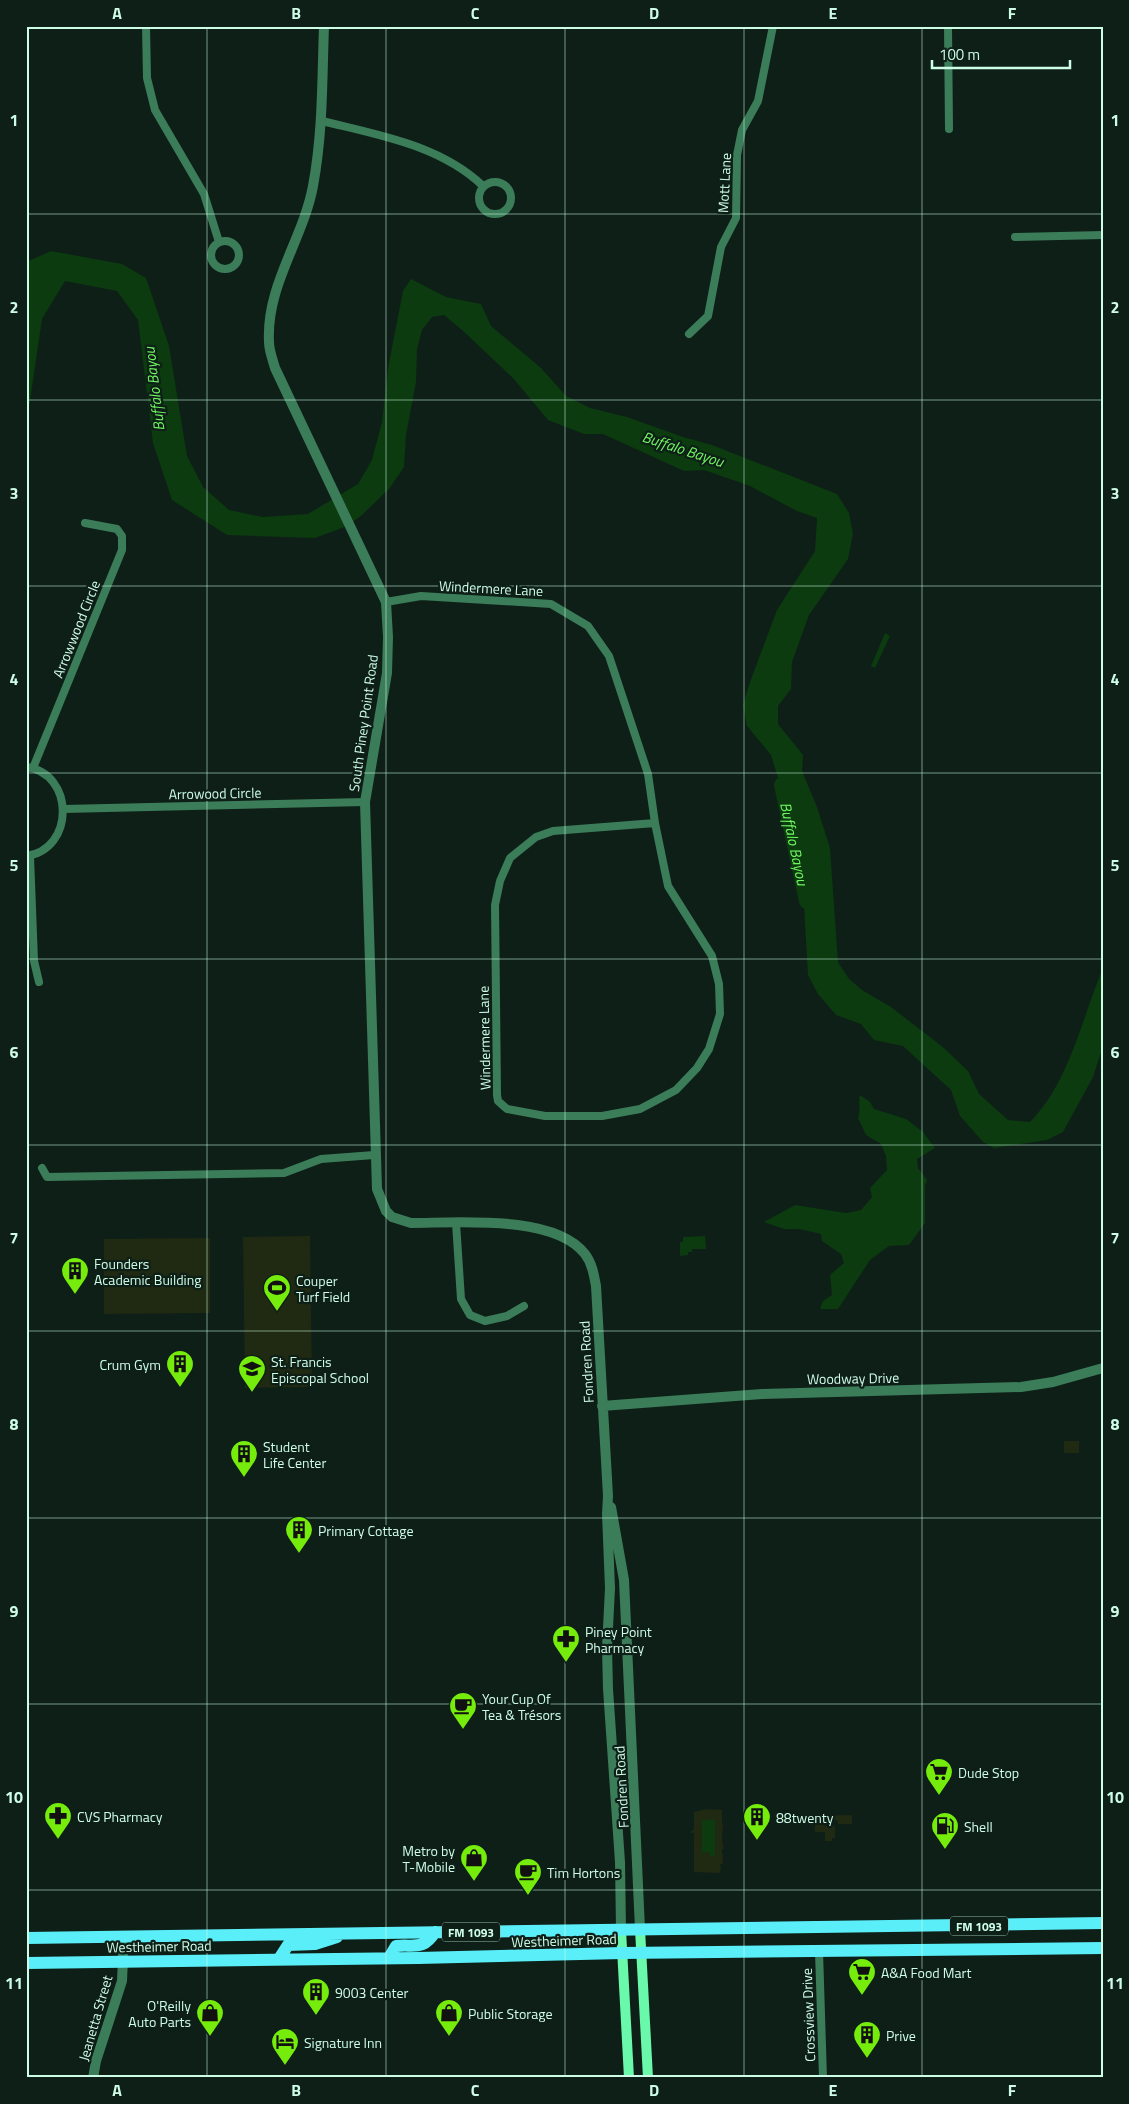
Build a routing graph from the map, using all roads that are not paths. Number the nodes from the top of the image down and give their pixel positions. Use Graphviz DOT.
graph roads {
  1 [pos="146,26"];
  2 [pos="324,26"];
  3 [pos="774,26"];
  4 [pos="948,26"];
  5 [pos="322,122"];
  6 [pos="949,129"];
  7 [pos="483,186"];
  8 [pos="1103,235"];
  9 [pos="1015,236"];
  10 [pos="219,242"];
  11 [pos="689,334"];
  12 [pos="85,523"];
  13 [pos="386,602"];
  14 [pos="29,767"];
  15 [pos="365,802"];
  16 [pos="64,809"];
  17 [pos="655,823"];
  18 [pos="28,856"];
  19 [pos="39,982"];
  20 [pos="374,1155"];
  21 [pos="42,1168"];
  22 [pos="456,1223"];
  23 [pos="564,1238"];
  24 [pos="524,1306"];
  25 [pos="1103,1368"];
  26 [pos="602,1406"];
  27 [pos="608,1496"];
  28 [pos="1103,1923"];
  29 [pos="621,1930"];
  30 [pos="640,1930"];
  31 [pos="435,1932"];
  32 [pos="346,1933"];
  33 [pos="124,1936"];
  34 [pos="26,1938"];
  35 [pos="1103,1948"];
  36 [pos="818,1951"];
  37 [pos="622,1953"];
  38 [pos="641,1953"];
  39 [pos="389,1958"];
  40 [pos="279,1959"];
  41 [pos="124,1962"];
  42 [pos="26,1963"];
  43 [pos="93,2078"];
  44 [pos="629,2078"];
  45 [pos="648,2078"];
  46 [pos="823,2078"];
  1 -- 10 [label="street"];
  2 -- 5 [label="street, South Piney Point Road"];
  3 -- 11 [label="street, Mott Lane"];
  4 -- 6 [label="street"];
  5 -- 7 [label="street"];
  5 -- 13 [label="street, South Piney Point Road"];
  7 -- 7 [label="street"];
  8 -- 9 [label="street"];
  12 -- 14 [label="street, Arrowwood Circle"];
  13 -- 15 [label="street, South Piney Point Road"];
  13 -- 17 [label="street, Windermere Lane"];
  14 -- 16 [label="street"];
  15 -- 16 [label="street, Arrowood Circle"];
  15 -- 20 [label="street, South Piney Point Road"];
  16 -- 18 [label="street"];
  17 -- 17 [label="street, Windermere Lane"];
  18 -- 19 [label="street"];
  20 -- 21 [label="street"];
  20 -- 22 [label="street, South Piney Point Road"];
  22 -- 23 [label="street, South Piney Point Road"];
  22 -- 24 [label="street"];
  23 -- 26 [label="street, Fondren Road"];
  25 -- 26 [label="street, Woodway Drive"];
  26 -- 27 [label="street, Fondren Road"];
  27 -- 29 [label="street, Fondren Road"];
  27 -- 30 [label="street, Fondren Road"];
  28 -- 30 [label="main road, Westheimer Road / FM 1093"];
  29 -- 30 [label="main road, Westheimer Road / FM 1093"];
  29 -- 31 [label="main road, Westheimer Road / FM 1093"];
  29 -- 37 [label="main road, Fondren Road"];
  30 -- 38 [label="main road, Fondren Road"];
  31 -- 32 [label="main road, Westheimer Road / FM 1093"];
  31 -- 39 [label="main road"];
  32 -- 33 [label="main road, Westheimer Road / FM 1093"];
  32 -- 40 [label="main road"];
  33 -- 34 [label="main road, Westheimer Road / FM 1093"];
  33 -- 41 [label="street, Jeanetta Street"];
  35 -- 36 [label="main road, Westheimer Road / FM 1093"];
  36 -- 38 [label="main road, Westheimer Road / FM 1093"];
  36 -- 46 [label="street, Crossview Drive"];
  37 -- 38 [label="main road, Westheimer Road / FM 1093"];
  37 -- 39 [label="main road, Westheimer Road / FM 1093"];
  37 -- 44 [label="main road, Fondren Road"];
  38 -- 45 [label="main road, Fondren Road"];
  39 -- 40 [label="main road, Westheimer Road / FM 1093"];
  40 -- 41 [label="main road, Westheimer Road / FM 1093"];
  41 -- 42 [label="main road, Westheimer Road / FM 1093"];
  41 -- 43 [label="street, Jeanetta Street"];
}
